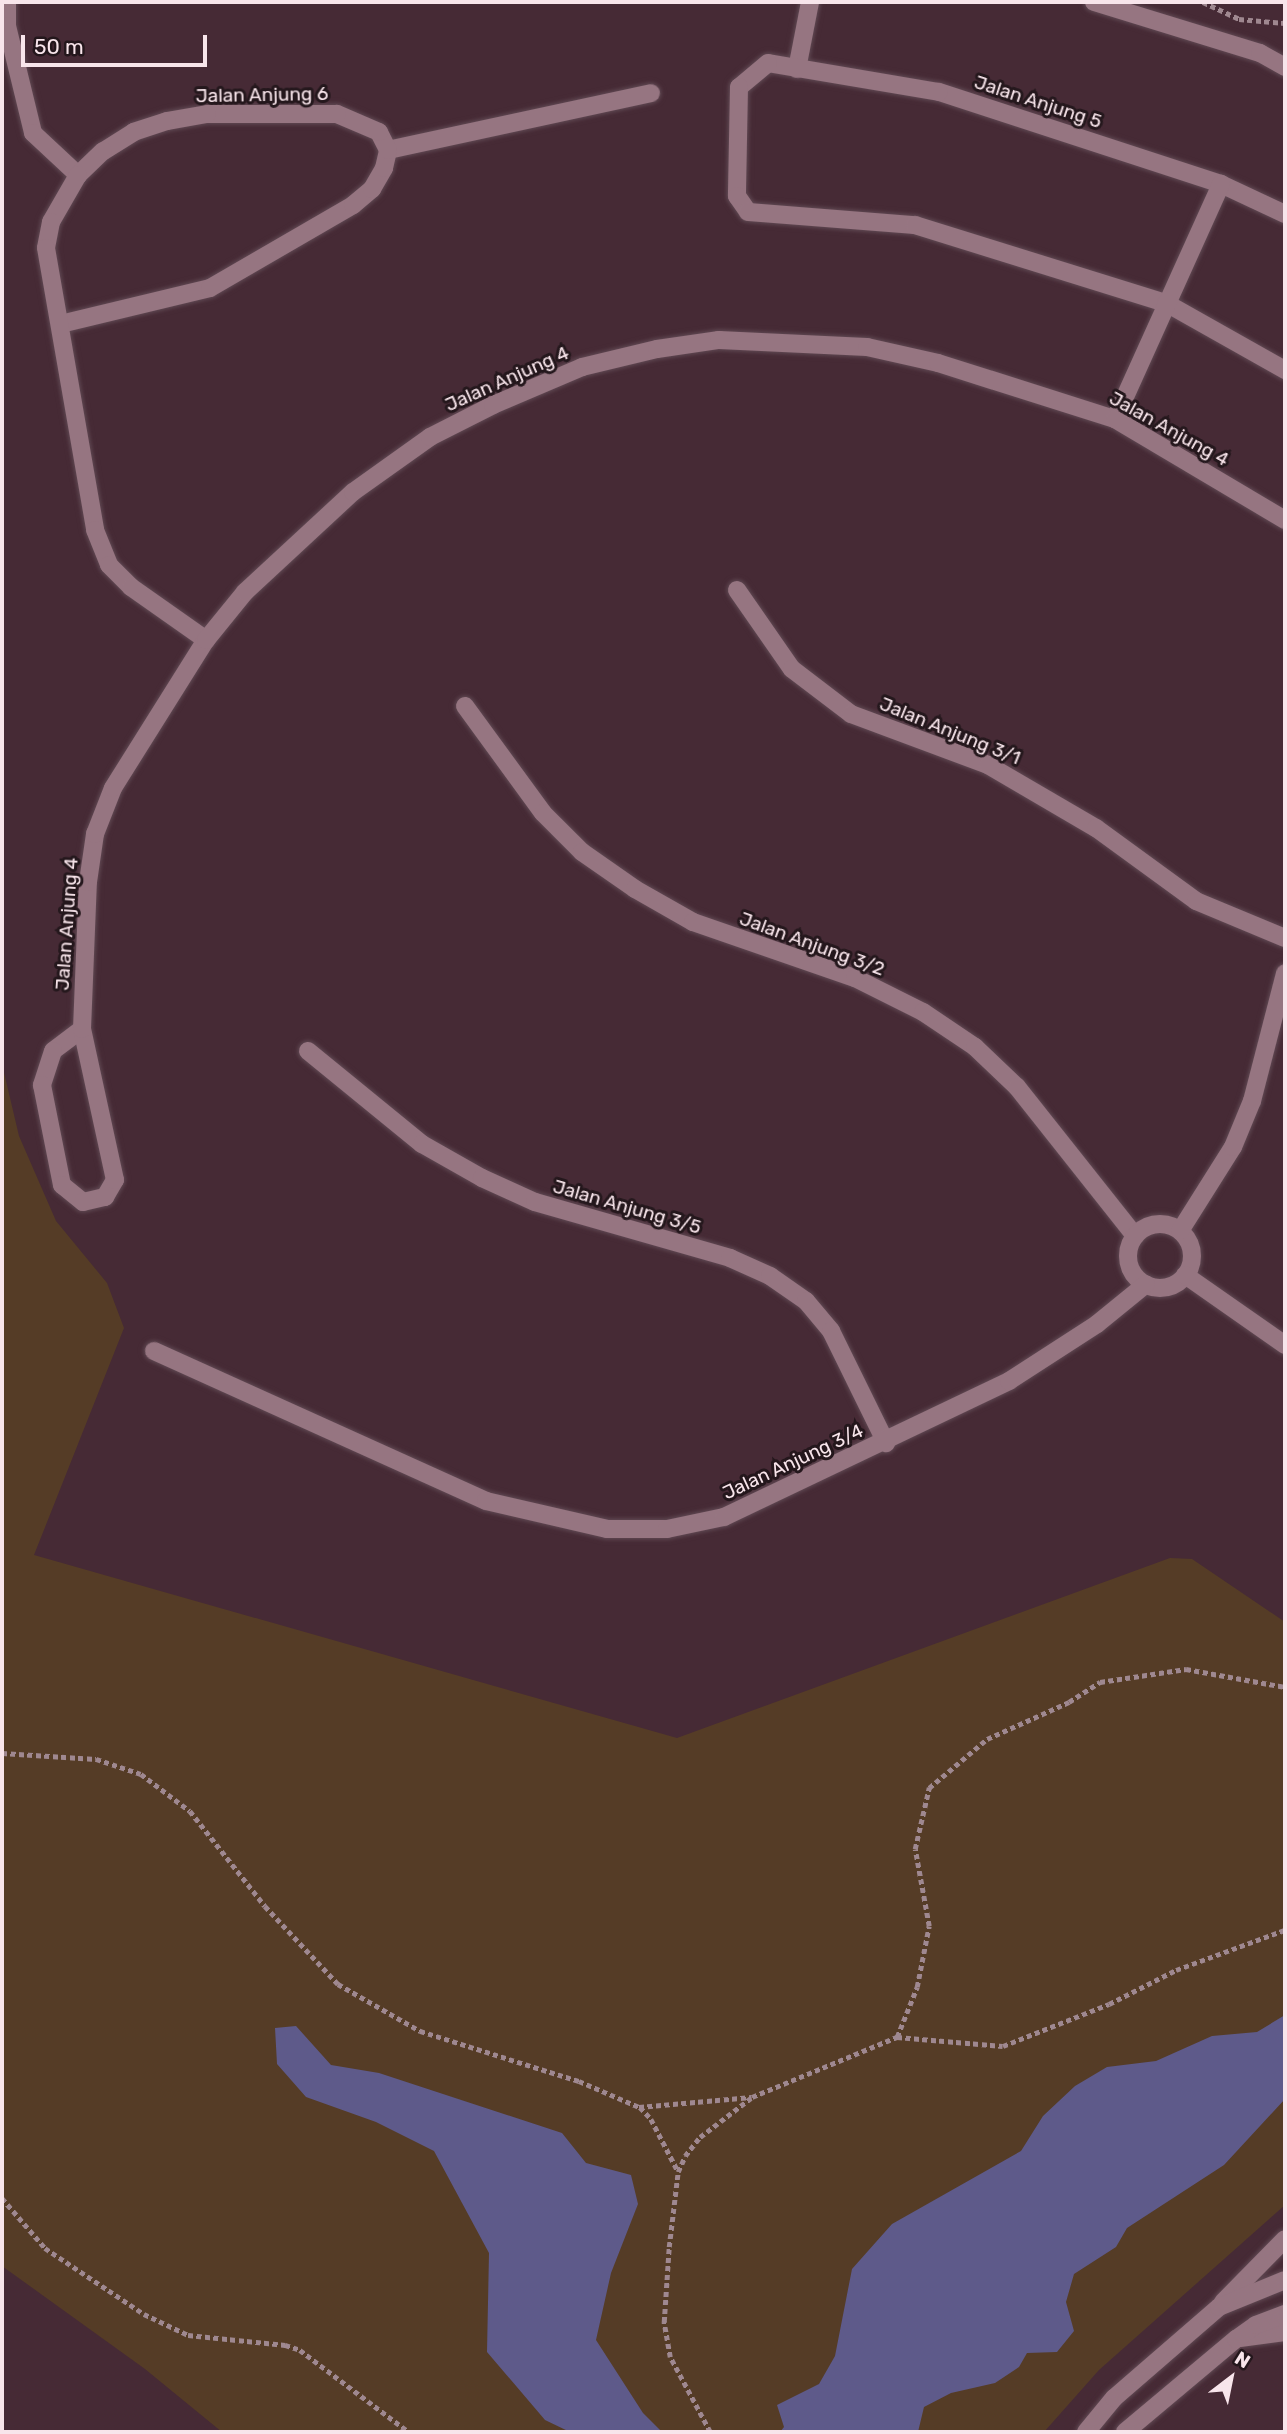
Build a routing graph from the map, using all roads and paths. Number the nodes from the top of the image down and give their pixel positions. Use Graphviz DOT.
graph roads {
  1 [pos="7,2"];
  2 [pos="810,2"];
  3 [pos="1094,2"];
  4 [pos="1203,2"];
  5 [pos="1285,23"];
  6 [pos="1285,67"];
  7 [pos="797,69"];
  8 [pos="651,93"];
  9 [pos="388,150"];
  10 [pos="78,175"];
  11 [pos="1221,184"];
  12 [pos="1285,214"];
  13 [pos="1166,303"];
  14 [pos="61,324"];
  15 [pos="1285,370"];
  16 [pos="1115,419"];
  17 [pos="1285,520"];
  18 [pos="737,590"];
  19 [pos="206,640"];
  20 [pos="465,706"];
  21 [pos="1285,938"];
  22 [pos="1285,973"];
  23 [pos="82,1029"];
  24 [pos="308,1051"];
  25 [pos="1180,1231"];
  26 [pos="1135,1236"];
  27 [pos="1185,1275"];
  28 [pos="1146,1284"];
  29 [pos="1285,1345"];
  30 [pos="154,1351"];
  31 [pos="886,1443"];
  32 [pos="1285,1687"];
  33 [pos="2,1753"];
  34 [pos="1285,1930"];
  35 [pos="897,2037"];
  36 [pos="752,2097"];
  37 [pos="639,2107"];
  38 [pos="678,2172"];
  39 [pos="2,2198"];
  40 [pos="1285,2239"];
  41 [pos="1285,2280"];
  42 [pos="1219,2307"];
  43 [pos="1285,2314"];
  44 [pos="1285,2332"];
  45 [pos="1236,2339"];
  46 [pos="409,2432"];
  47 [pos="710,2432"];
  48 [pos="1086,2432"];
  49 [pos="1125,2432"];
  1 -- 10 [label="street"];
  2 -- 7 [label="street"];
  3 -- 6 [label="street"];
  4 -- 5 [label="path"];
  7 -- 11 [label="street, Jalan Anjung 5"];
  7 -- 13 [label="street, Jalan Anjung 5"];
  8 -- 9 [label="street"];
  9 -- 10 [label="street, Jalan Anjung 6"];
  9 -- 14 [label="street"];
  10 -- 14 [label="street, Jalan Anjung 6"];
  11 -- 12 [label="street, Jalan Anjung 5"];
  11 -- 13 [label="street"];
  13 -- 15 [label="street"];
  13 -- 16 [label="street"];
  14 -- 19 [label="street, Jalan Anjung 6"];
  16 -- 17 [label="street, Jalan Anjung 4"];
  16 -- 19 [label="street, Jalan Anjung 4"];
  18 -- 21 [label="street, Jalan Anjung 3/1"];
  19 -- 23 [label="street, Jalan Anjung 4"];
  20 -- 26 [label="street, Jalan Anjung 3/2"];
  22 -- 25 [label="street"];
  23 -- 23 [label="street, Jalan Anjung 4"];
  24 -- 31 [label="street, Jalan Anjung 3/5"];
  25 -- 26 [label="street"];
  25 -- 27 [label="street"];
  26 -- 28 [label="street"];
  27 -- 28 [label="street"];
  27 -- 29 [label="street"];
  28 -- 31 [label="street, Jalan Anjung 3/4"];
  30 -- 31 [label="street, Jalan Anjung 3/4"];
  32 -- 35 [label="path"];
  33 -- 37 [label="path"];
  34 -- 35 [label="path"];
  35 -- 36 [label="path"];
  36 -- 37 [label="path"];
  36 -- 38 [label="path"];
  37 -- 38 [label="path"];
  38 -- 47 [label="path"];
  39 -- 46 [label="path"];
  40 -- 42 [label="street"];
  41 -- 42 [label="street"];
  42 -- 48 [label="street"];
  43 -- 45 [label="street"];
  44 -- 45 [label="street"];
  45 -- 49 [label="street"];
}
